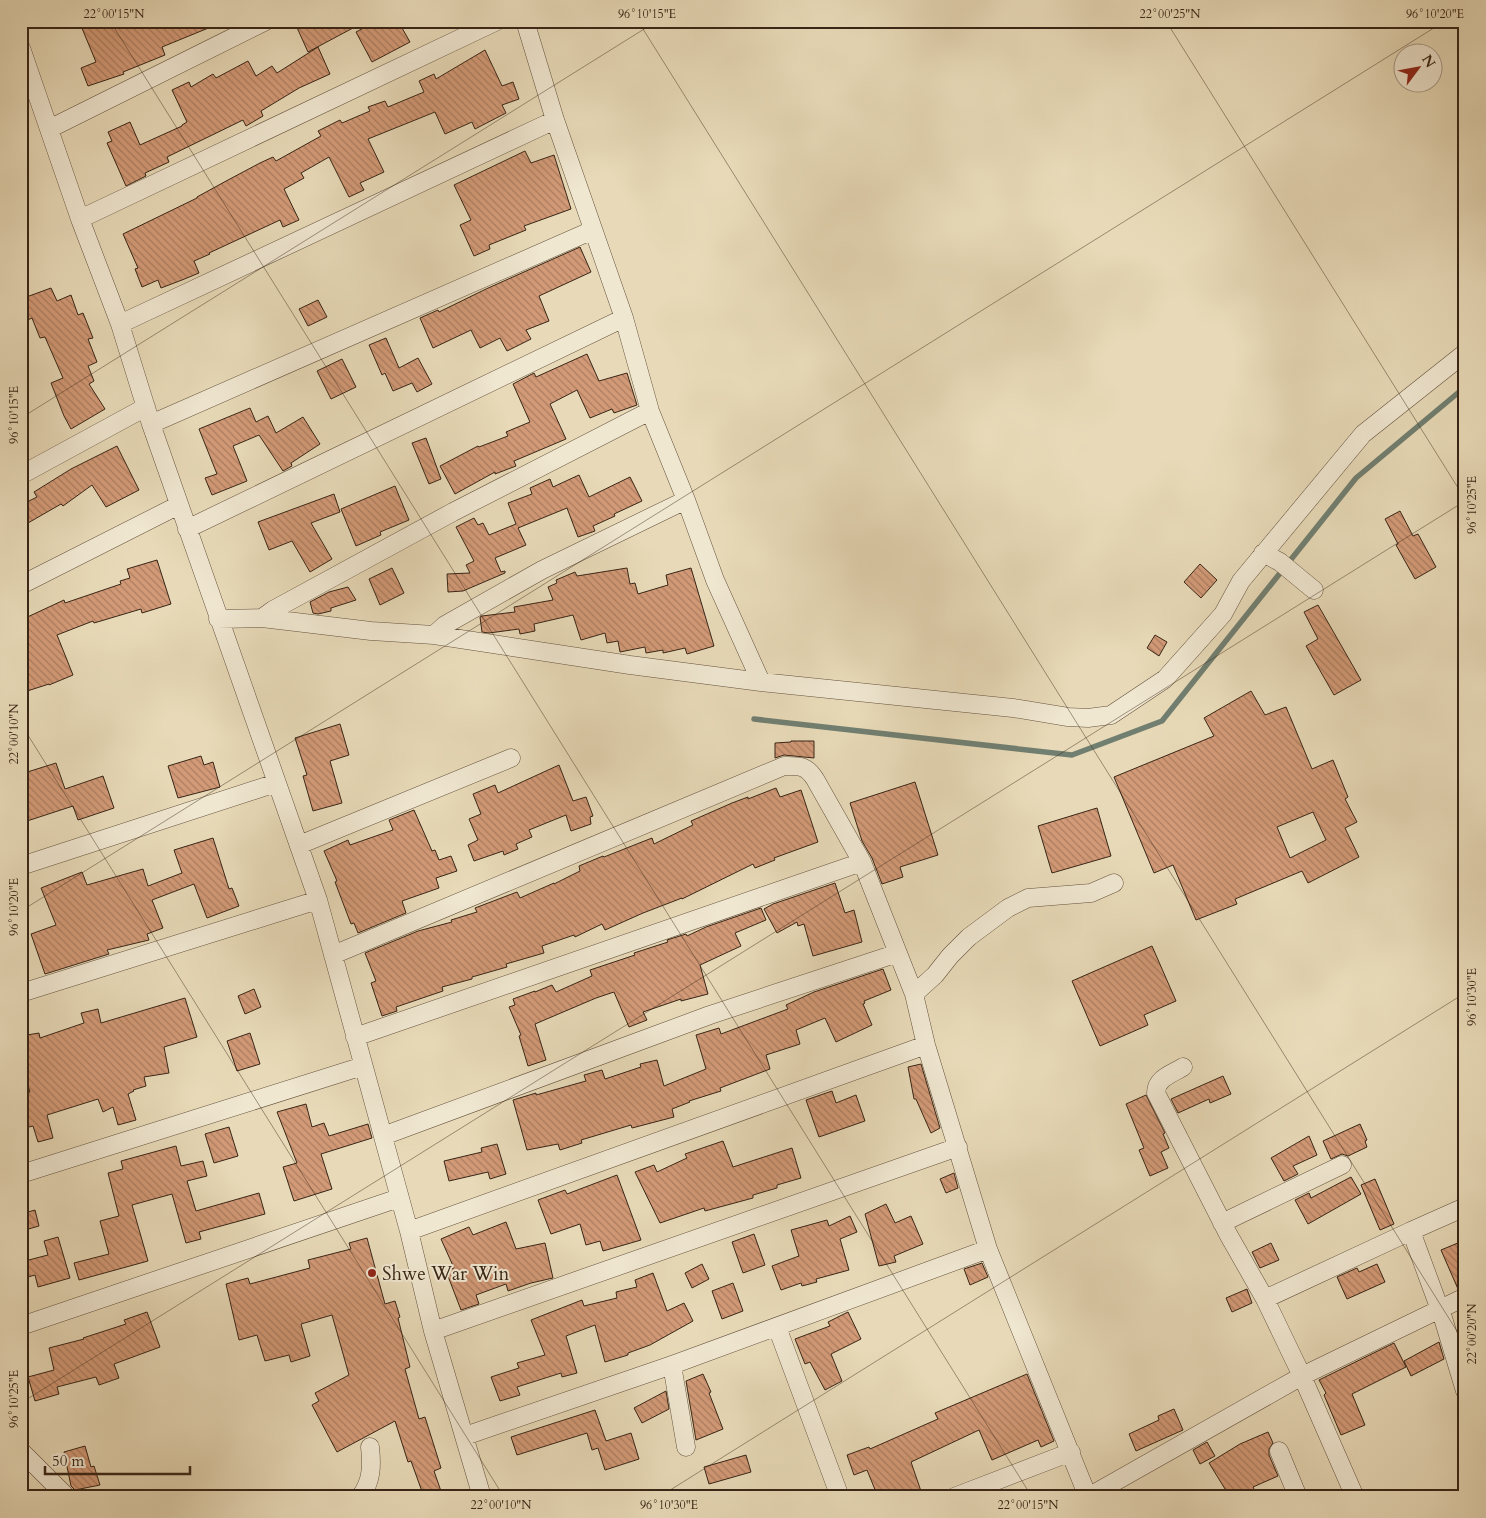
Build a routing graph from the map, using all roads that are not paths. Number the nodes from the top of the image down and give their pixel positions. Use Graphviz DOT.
graph roads {
  1 [pos="266,21"];
  2 [pos="497,21"];
  3 [pos="525,21"];
  4 [pos="21,48"];
  5 [pos="556,120"];
  6 [pos="49,129"];
  7 [pos="80,220"];
  8 [pos="593,230"];
  9 [pos="624,318"];
  10 [pos="120,324"];
  11 [pos="1465,353"];
  12 [pos="146,407"];
  13 [pos="650,411"];
  14 [pos="151,424"];
  15 [pos="21,475"];
  16 [pos="686,500"];
  17 [pos="179,505"];
  18 [pos="187,529"];
  19 [pos="1263,553"];
  20 [pos="21,586"];
  21 [pos="1314,590"];
  22 [pos="262,618"];
  23 [pos="218,619"];
  24 [pos="434,635"];
  25 [pos="761,682"];
  26 [pos="511,758"];
  27 [pos="276,783"];
  28 [pos="299,846"];
  29 [pos="862,862"];
  30 [pos="21,866"];
  31 [pos="1114,883"];
  32 [pos="318,900"];
  33 [pos="898,954"];
  34 [pos="333,955"];
  35 [pos="21,993"];
  36 [pos="914,994"];
  37 [pos="355,1037"];
  38 [pos="926,1045"];
  39 [pos="363,1066"];
  40 [pos="1184,1067"];
  41 [pos="382,1136"];
  42 [pos="958,1147"];
  43 [pos="1342,1166"];
  44 [pos="21,1174"];
  45 [pos="399,1198"];
  46 [pos="1465,1207"];
  47 [pos="1222,1223"];
  48 [pos="409,1231"];
  49 [pos="1411,1231"];
  50 [pos="988,1249"];
  51 [pos="1465,1297"];
  52 [pos="1265,1299"];
  53 [pos="1440,1310"];
  54 [pos="21,1326"];
  55 [pos="776,1327"];
  56 [pos="433,1331"];
  57 [pos="672,1365"];
  58 [pos="1302,1376"];
  59 [pos="1465,1391"];
  60 [pos="465,1436"];
  61 [pos="686,1446"];
  62 [pos="370,1447"];
  63 [pos="21,1451"];
  64 [pos="1279,1451"];
  65 [pos="1071,1452"];
  66 [pos="67,1497"];
  67 [pos="360,1497"];
  68 [pos="482,1497"];
  69 [pos="840,1497"];
  70 [pos="954,1497"];
  71 [pos="1298,1497"];
  72 [pos="1356,1497"];
  1 -- 6 [label="street"];
  2 -- 7 [label="street"];
  3 -- 5 [label="street"];
  4 -- 6 [label="street"];
  5 -- 8 [label="street"];
  5 -- 10 [label="street"];
  6 -- 7 [label="street"];
  7 -- 10 [label="street"];
  8 -- 9 [label="street"];
  8 -- 14 [label="street"];
  9 -- 13 [label="street"];
  9 -- 18 [label="street"];
  10 -- 12 [label="street"];
  11 -- 19 [label="street"];
  12 -- 14 [label="street"];
  12 -- 15 [label="street"];
  13 -- 16 [label="street"];
  13 -- 22 [label="street"];
  14 -- 17 [label="street"];
  16 -- 24 [label="street"];
  16 -- 25 [label="street"];
  17 -- 18 [label="street"];
  17 -- 20 [label="street"];
  18 -- 23 [label="street"];
  19 -- 21 [label="street"];
  19 -- 25 [label="street"];
  22 -- 23 [label="street"];
  22 -- 24 [label="street"];
  23 -- 27 [label="street"];
  24 -- 25 [label="street"];
  26 -- 28 [label="street"];
  27 -- 28 [label="street"];
  27 -- 30 [label="street"];
  28 -- 32 [label="street"];
  29 -- 33 [label="street"];
  29 -- 34 [label="street"];
  29 -- 37 [label="street"];
  31 -- 36 [label="street"];
  32 -- 34 [label="street"];
  32 -- 35 [label="street"];
  33 -- 36 [label="street"];
  33 -- 41 [label="street"];
  34 -- 37 [label="street"];
  36 -- 38 [label="street"];
  37 -- 39 [label="street"];
  38 -- 42 [label="street"];
  38 -- 48 [label="street"];
  39 -- 41 [label="street"];
  39 -- 44 [label="street"];
  40 -- 47 [label="street"];
  41 -- 45 [label="street"];
  42 -- 50 [label="street"];
  42 -- 56 [label="street"];
  43 -- 47 [label="street"];
  45 -- 48 [label="street"];
  45 -- 54 [label="street"];
  46 -- 49 [label="street"];
  47 -- 52 [label="street"];
  48 -- 56 [label="street"];
  49 -- 52 [label="street"];
  49 -- 53 [label="street"];
  50 -- 55 [label="street"];
  50 -- 65 [label="street"];
  51 -- 53 [label="street"];
  52 -- 58 [label="street"];
  53 -- 58 [label="street"];
  53 -- 59 [label="street"];
  55 -- 57 [label="street"];
  55 -- 69 [label="street"];
  56 -- 60 [label="street"];
  57 -- 60 [label="street"];
  57 -- 61 [label="street"];
  58 -- 65 [label="street"];
  58 -- 72 [label="street"];
  60 -- 68 [label="street"];
  62 -- 67 [label="street"];
  63 -- 66 [label="street"];
  64 -- 71 [label="street"];
  65 -- 70 [label="street"];
}
